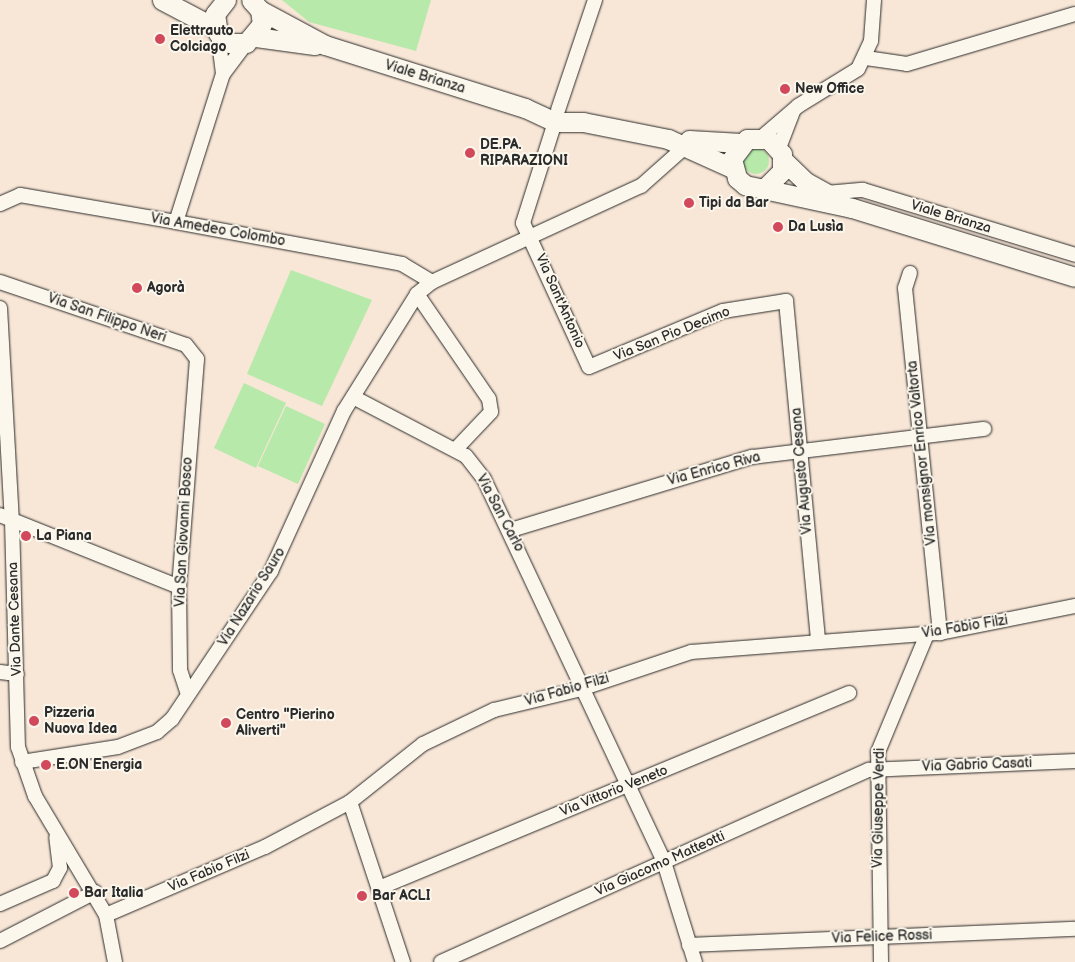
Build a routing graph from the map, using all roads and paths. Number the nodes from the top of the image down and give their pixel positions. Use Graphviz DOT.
graph roads {
  1 [pos="162,0"];
  2 [pos="226,0"];
  3 [pos="595,0"];
  4 [pos="874,0"];
  5 [pos="255,5"];
  6 [pos="1075,14"];
  7 [pos="216,30"];
  8 [pos="251,40"];
  9 [pos="325,45"];
  10 [pos="866,58"];
  11 [pos="223,74"];
  12 [pos="798,106"];
  13 [pos="557,116"];
  14 [pos="762,137"];
  15 [pos="668,139"];
  16 [pos="741,143"];
  17 [pos="686,146"];
  18 [pos="781,154"];
  19 [pos="732,168"];
  20 [pos="766,187"];
  21 [pos="826,193"];
  22 [pos="0,204"];
  23 [pos="852,208"];
  24 [pos="176,222"];
  25 [pos="531,236"];
  26 [pos="1075,255"];
  27 [pos="910,273"];
  28 [pos="1075,277"];
  29 [pos="0,282"];
  30 [pos="432,282"];
  31 [pos="418,294"];
  32 [pos="786,302"];
  33 [pos="0,308"];
  34 [pos="589,367"];
  35 [pos="197,371"];
  36 [pos="353,396"];
  37 [pos="984,429"];
  38 [pos="921,435"];
  39 [pos="455,450"];
  40 [pos="801,451"];
  41 [pos="6,518"];
  42 [pos="511,530"];
  43 [pos="179,587"];
  44 [pos="1075,606"];
  45 [pos="934,634"];
  46 [pos="818,640"];
  47 [pos="0,672"];
  48 [pos="17,674"];
  49 [pos="581,689"];
  50 [pos="187,691"];
  51 [pos="849,693"];
  52 [pos="1075,761"];
  53 [pos="22,762"];
  54 [pos="878,768"];
  55 [pos="628,785"];
  56 [pos="350,802"];
  57 [pos="55,831"];
  58 [pos="664,862"];
  59 [pos="60,868"];
  60 [pos="86,876"];
  61 [pos="379,888"];
  62 [pos="95,892"];
  63 [pos="0,904"];
  64 [pos="106,915"];
  65 [pos="1075,929"];
  66 [pos="880,938"];
  67 [pos="0,941"];
  68 [pos="689,945"];
  69 [pos="115,962"];
  70 [pos="403,962"];
  71 [pos="442,962"];
  72 [pos="695,962"];
  73 [pos="881,962"];
  1 -- 7 [label="main road, Viale Brianza"];
  2 -- 7 [label="main road"];
  3 -- 13 [label="street, Via Sant'Antonio"];
  4 -- 10 [label="street"];
  5 -- 8 [label="main road, Viale Brianza"];
  5 -- 9 [label="main road, Viale Brianza"];
  6 -- 10 [label="street"];
  7 -- 8 [label="main road, Viale Brianza"];
  7 -- 11 [label="street"];
  8 -- 9 [label="main road, Viale Brianza"];
  8 -- 11 [label="street"];
  9 -- 13 [label="main road, Viale Brianza"];
  10 -- 12 [label="street"];
  11 -- 24 [label="street"];
  12 -- 14 [label="street"];
  12 -- 18 [label="street"];
  13 -- 15 [label="main road, Viale Brianza"];
  13 -- 25 [label="street, Via Sant'Antonio"];
  14 -- 16 [label="main road, Viale Brianza"];
  14 -- 18 [label="main road, Viale Brianza"];
  15 -- 16 [label="main road, Viale Brianza"];
  15 -- 17 [label="main road, Viale Brianza"];
  16 -- 19 [label="main road"];
  17 -- 19 [label="main road, Viale Brianza"];
  17 -- 25 [label="street"];
  18 -- 20 [label="main road"];
  18 -- 21 [label="main road, Viale Brianza"];
  19 -- 20 [label="main road, Viale Brianza"];
  20 -- 23 [label="main road, Viale Brianza"];
  21 -- 23 [label="main road, Viale Brianza"];
  21 -- 26 [label="street, Viale Brianza"];
  22 -- 24 [label="street, Via Amedeo Colombo"];
  23 -- 28 [label="main road, Viale Brianza"];
  24 -- 30 [label="street, Via Amedeo Colombo"];
  25 -- 30 [label="street, Via Nazario Sauro"];
  25 -- 34 [label="street, Via Sant'Antonio"];
  27 -- 38 [label="street, Via monsignor Enrico Valtorta"];
  29 -- 35 [label="street, Via San Filippo Neri"];
  30 -- 31 [label="street, Via Nazario Sauro"];
  31 -- 36 [label="street, Via Nazario Sauro"];
  31 -- 39 [label="street"];
  32 -- 34 [label="street, Via San Pio Decimo"];
  32 -- 40 [label="street, Via Augusto Cesana"];
  33 -- 41 [label="street, Via Dante Cesana"];
  35 -- 43 [label="street, Via San Giovanni Bosco"];
  36 -- 39 [label="street, Via San Carlo"];
  36 -- 50 [label="street, Via Nazario Sauro"];
  37 -- 38 [label="street, Via Enrico Riva"];
  38 -- 40 [label="street, Via Enrico Riva"];
  38 -- 45 [label="street, Via monsignor Enrico Valtorta"];
  39 -- 42 [label="street, Via San Carlo"];
  40 -- 42 [label="street, Via Enrico Riva"];
  40 -- 46 [label="street, Via Augusto Cesana"];
  41 -- 43 [label="street"];
  41 -- 48 [label="street, Via Dante Cesana"];
  42 -- 49 [label="street, Via San Carlo"];
  43 -- 50 [label="street, Via San Giovanni Bosco"];
  44 -- 45 [label="street, Via Fabio Filzi"];
  45 -- 46 [label="street, Via Fabio Filzi"];
  45 -- 54 [label="street, Via Giuseppe Verdi"];
  46 -- 49 [label="street, Via Fabio Filzi"];
  47 -- 48 [label="street"];
  48 -- 53 [label="street, Via Dante Cesana"];
  49 -- 55 [label="street, Via San Carlo"];
  49 -- 56 [label="street, Via Fabio Filzi"];
  50 -- 53 [label="street, Via Nazario Sauro"];
  51 -- 55 [label="street, Via Vittorio Veneto"];
  52 -- 54 [label="street, Via Gabrio Casati"];
  53 -- 57 [label="street, Via Dante Cesana"];
  54 -- 58 [label="street, Via Giacomo Matteotti"];
  54 -- 66 [label="street, Via Giuseppe Verdi"];
  55 -- 58 [label="street, Via San Carlo"];
  55 -- 61 [label="street, Via Vittorio Veneto"];
  56 -- 61 [label="street"];
  56 -- 64 [label="street, Via Fabio Filzi"];
  57 -- 59 [label="street, Via Dante Cesana"];
  57 -- 60 [label="street, Via Dante Cesana"];
  58 -- 68 [label="street, Via San Carlo"];
  58 -- 71 [label="street, Via Giacomo Matteotti"];
  59 -- 60 [label="street"];
  59 -- 63 [label="street"];
  60 -- 62 [label="street, Via Dante Cesana"];
  61 -- 70 [label="street"];
  62 -- 64 [label="street, Via Dante Cesana"];
  62 -- 67 [label="street"];
  64 -- 69 [label="street, Via Dante Cesana"];
  65 -- 66 [label="street, Via Felice Rossi"];
  66 -- 68 [label="street, Via Felice Rossi"];
  66 -- 73 [label="street, Via Giuseppe Verdi"];
  68 -- 72 [label="street, Via San Carlo"];
}
